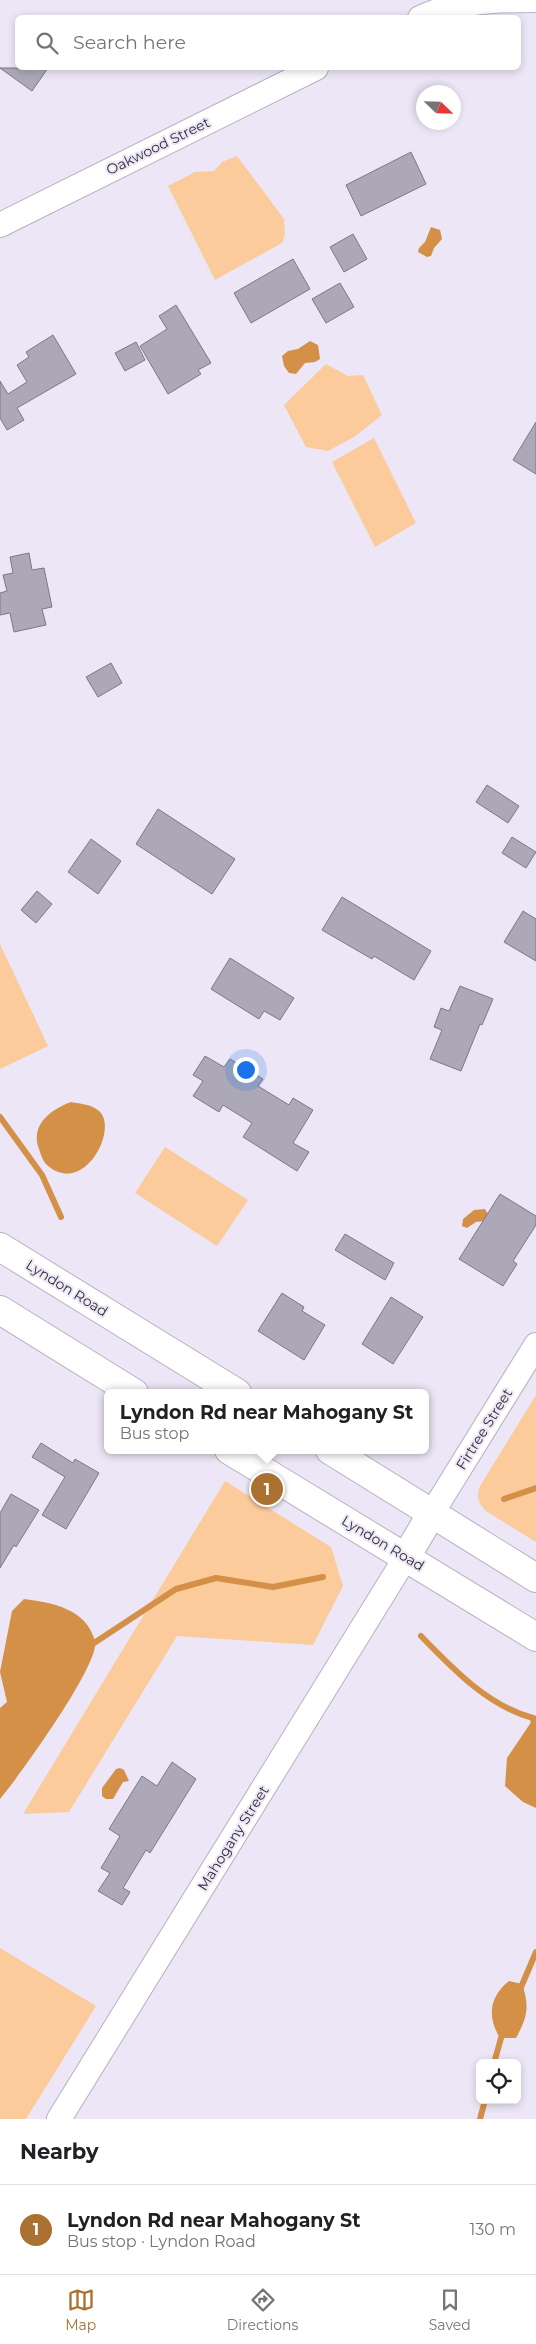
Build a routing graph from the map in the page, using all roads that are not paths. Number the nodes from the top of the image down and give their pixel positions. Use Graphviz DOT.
graph roads {
  1 [pos="536,0"];
  2 [pos="426,15"];
  3 [pos="312,70"];
  4 [pos="0,225"];
  5 [pos="0,1247"];
  6 [pos="0,1310"];
  7 [pos="536,1345"];
  8 [pos="128,1389"];
  9 [pos="231,1389"];
  10 [pos="236,1454"];
  11 [pos="336,1454"];
  12 [pos="432,1513"];
  13 [pos="406,1557"];
  14 [pos="536,1578"];
  15 [pos="536,1637"];
  16 [pos="59,2119"];
  1 -- 2 [label="street"];
  3 -- 4 [label="street, Oakwood Street"];
  5 -- 9 [label="main road, Lyndon Road"];
  6 -- 8 [label="main road"];
  7 -- 12 [label="street, Firtree Street"];
  10 -- 13 [label="main road, Lyndon Road"];
  11 -- 12 [label="main road"];
  12 -- 13 [label="main road"];
  12 -- 14 [label="main road"];
  13 -- 15 [label="main road, Lyndon Road"];
  13 -- 16 [label="street, Mahogany Street"];
}
